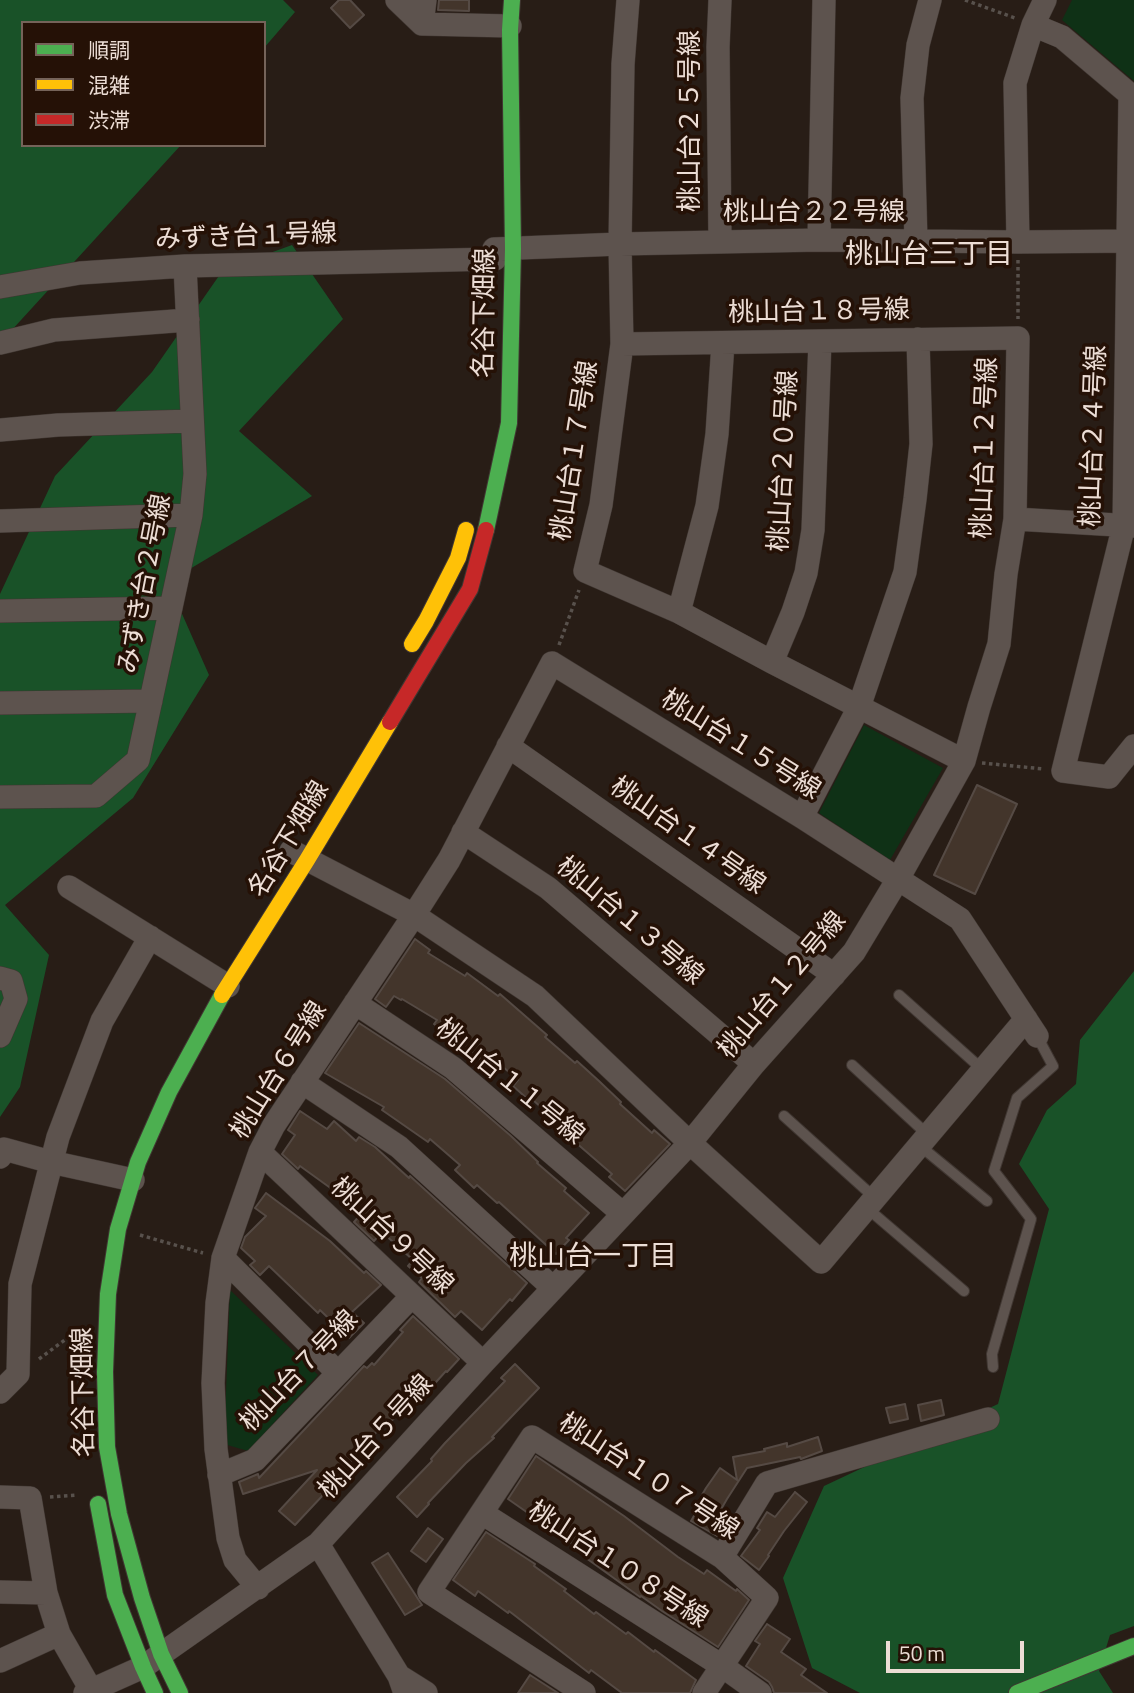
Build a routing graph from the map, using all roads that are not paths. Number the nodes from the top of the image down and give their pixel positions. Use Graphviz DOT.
graph roads {
  1 [pos="397,0"];
  2 [pos="425,0"];
  3 [pos="512,0"];
  4 [pos="628,0"];
  5 [pos="720,0"];
  6 [pos="824,0"];
  7 [pos="930,0"];
  8 [pos="1045,0"];
  9 [pos="422,24"];
  10 [pos="1033,25"];
  11 [pos="496,26"];
  12 [pos="1132,97"];
  13 [pos="819,240"];
  14 [pos="916,241"];
  15 [pos="1130,241"];
  16 [pos="720,242"];
  17 [pos="1018,242"];
  18 [pos="620,244"];
  19 [pos="498,253"];
  20 [pos="185,266"];
  21 [pos="0,287"];
  22 [pos="188,320"];
  23 [pos="918,338"];
  24 [pos="1018,338"];
  25 [pos="820,341"];
  26 [pos="0,343"];
  27 [pos="723,343"];
  28 [pos="622,344"];
  29 [pos="192,421"];
  30 [pos="0,430"];
  31 [pos="191,515"];
  32 [pos="470,519"];
  33 [pos="1015,519"];
  34 [pos="0,521"];
  35 [pos="1129,525"];
  36 [pos="171,608"];
  37 [pos="0,611"];
  38 [pos="679,612"];
  39 [pos="406,655"];
  40 [pos="772,662"];
  41 [pos="552,663"];
  42 [pos="151,701"];
  43 [pos="0,703"];
  44 [pos="859,707"];
  45 [pos="508,746"];
  46 [pos="1134,746"];
  47 [pos="964,761"];
  48 [pos="0,797"];
  49 [pos="802,817"];
  50 [pos="463,832"];
  51 [pos="295,854"];
  52 [pos="898,879"];
  53 [pos="69,887"];
  54 [pos="414,915"];
  55 [pos="251,920"];
  56 [pos="150,937"];
  57 [pos="834,975"];
  58 [pos="0,978"];
  59 [pos="223,982"];
  60 [pos="899,995"];
  61 [pos="355,1003"];
  62 [pos="195,1011"];
  63 [pos="1032,1028"];
  64 [pos="0,1036"];
  65 [pos="754,1064"];
  66 [pos="852,1065"];
  67 [pos="983,1070"];
  68 [pos="302,1082"];
  69 [pos="784,1116"];
  70 [pos="131,1140"];
  71 [pos="924,1140"];
  72 [pos="690,1143"];
  73 [pos="260,1152"];
  74 [pos="0,1157"];
  75 [pos="51,1162"];
  76 [pos="121,1181"];
  77 [pos="987,1201"];
  78 [pos="871,1203"];
  79 [pos="623,1214"];
  80 [pos="101,1238"];
  81 [pos="223,1258"];
  82 [pos="553,1288"];
  83 [pos="964,1291"];
  84 [pos="412,1296"];
  85 [pos="90,1321"];
  86 [pos="483,1363"];
  87 [pos="993,1367"];
  88 [pos="338,1373"];
  89 [pos="0,1392"];
  90 [pos="988,1419"];
  91 [pos="91,1427"];
  92 [pos="94,1462"];
  93 [pos="219,1475"];
  94 [pos="96,1489"];
  95 [pos="0,1497"];
  96 [pos="482,1513"];
  97 [pos="318,1544"];
  98 [pos="722,1557"];
  99 [pos="258,1587"];
  100 [pos="0,1592"];
  101 [pos="46,1593"];
  102 [pos="58,1634"];
  103 [pos="1134,1646"];
  104 [pos="152,1660"];
  105 [pos="0,1661"];
  106 [pos="722,1666"];
  107 [pos="402,1684"];
  108 [pos="88,1692"];
  109 [pos="155,1693"];
  110 [pos="180,1693"];
  111 [pos="426,1693"];
  112 [pos="584,1693"];
  113 [pos="704,1693"];
  114 [pos="760,1693"];
  115 [pos="1017,1693"];
  1 -- 9 [label="street"];
  2 -- 9 [label="street"];
  3 -- 11 [label="street, 名谷下畑線"];
  4 -- 18 [label="street, 桃山台１７号線"];
  5 -- 16 [label="street, 桃山台２５号線"];
  6 -- 13 [label="street"];
  7 -- 14 [label="street"];
  8 -- 10 [label="street"];
  9 -- 11 [label="street"];
  10 -- 12 [label="street"];
  10 -- 17 [label="street"];
  11 -- 19 [label="street, 名谷下畑線"];
  12 -- 15 [label="street, 桃山台２４号線"];
  13 -- 14 [label="street, 桃山台２２号線"];
  13 -- 16 [label="street, 桃山台２２号線"];
  14 -- 17 [label="street, 桃山台２２号線"];
  15 -- 17 [label="street, 桃山台２２号線"];
  15 -- 35 [label="street, 桃山台２４号線"];
  16 -- 18 [label="street, 桃山台２２号線"];
  18 -- 19 [label="street, 桃山台２２号線"];
  18 -- 28 [label="street, 桃山台１７号線"];
  19 -- 20 [label="street, みずき台１号線"];
  19 -- 51 [label="street, 名谷下畑線"];
  20 -- 21 [label="street, みずき台１号線"];
  20 -- 22 [label="street, みずき台２号線"];
  22 -- 26 [label="street"];
  22 -- 29 [label="street, みずき台２号線"];
  23 -- 24 [label="street, 桃山台１８号線"];
  23 -- 25 [label="street, 桃山台１８号線"];
  23 -- 44 [label="street"];
  24 -- 33 [label="street, 桃山台１２号線"];
  25 -- 27 [label="street, 桃山台１８号線"];
  25 -- 40 [label="street, 桃山台２０号線"];
  27 -- 28 [label="street, 桃山台１８号線"];
  27 -- 38 [label="street"];
  28 -- 38 [label="street, 桃山台１７号線"];
  29 -- 30 [label="street"];
  29 -- 31 [label="street, みずき台２号線"];
  31 -- 34 [label="street"];
  31 -- 36 [label="street, みずき台２号線"];
  32 -- 39 [label="street"];
  33 -- 35 [label="street"];
  33 -- 47 [label="street, 桃山台１２号線"];
  35 -- 46 [label="street, 桃山台２４号線"];
  36 -- 37 [label="street"];
  36 -- 42 [label="street, みずき台２号線"];
  38 -- 40 [label="street, 桃山台１７号線"];
  40 -- 44 [label="street, 桃山台１７号線"];
  41 -- 45 [label="street, 桃山台６号線"];
  41 -- 49 [label="street, 桃山台１５号線"];
  42 -- 43 [label="street"];
  42 -- 48 [label="street, みずき台２号線"];
  44 -- 47 [label="street, 桃山台１７号線"];
  44 -- 49 [label="street"];
  45 -- 50 [label="street, 桃山台６号線"];
  45 -- 57 [label="street, 桃山台１４号線"];
  47 -- 52 [label="street, 桃山台１２号線"];
  49 -- 52 [label="street, 桃山台１５号線"];
  50 -- 54 [label="street, 桃山台６号線"];
  50 -- 65 [label="street, 桃山台１３号線"];
  51 -- 54 [label="street"];
  51 -- 59 [label="street, 名谷下畑線"];
  52 -- 57 [label="street, 桃山台１２号線"];
  52 -- 63 [label="street, 桃山台１５号線"];
  53 -- 56 [label="street"];
  54 -- 61 [label="street, 桃山台６号線"];
  54 -- 72 [label="street"];
  55 -- 59 [label="street, 名谷下畑線"];
  56 -- 59 [label="street"];
  56 -- 75 [label="street"];
  57 -- 65 [label="street, 桃山台１２号線"];
  58 -- 64 [label="street"];
  59 -- 62 [label="street, 名谷下畑線"];
  59 -- 76 [label="street, 名谷下畑線"];
  60 -- 67 [label="lane"];
  61 -- 68 [label="street, 桃山台６号線"];
  61 -- 79 [label="street, 桃山台１１号線"];
  63 -- 67 [label="street"];
  63 -- 87 [label="lane"];
  65 -- 72 [label="street, 桃山台１２号線"];
  66 -- 71 [label="lane"];
  67 -- 71 [label="street"];
  68 -- 73 [label="street, 桃山台６号線"];
  68 -- 82 [label="street"];
  69 -- 78 [label="lane"];
  70 -- 76 [label="street, 名谷下畑線"];
  71 -- 77 [label="lane"];
  71 -- 78 [label="street"];
  72 -- 78 [label="street"];
  72 -- 79 [label="street, 桃山台１２号線"];
  73 -- 81 [label="street, 桃山台６号線"];
  73 -- 84 [label="street, 桃山台９号線"];
  74 -- 75 [label="street"];
  75 -- 76 [label="street"];
  75 -- 89 [label="street"];
  76 -- 104 [label="street, 名谷下畑線"];
  78 -- 83 [label="lane"];
  79 -- 82 [label="street, 桃山台５号線"];
  80 -- 85 [label="street, 名谷下畑線"];
  81 -- 88 [label="street"];
  81 -- 93 [label="street, 桃山台６号線"];
  82 -- 86 [label="street, 桃山台５号線"];
  84 -- 86 [label="street, 桃山台９号線"];
  84 -- 88 [label="street, 桃山台７号線"];
  86 -- 97 [label="street, 桃山台５号線"];
  88 -- 93 [label="street, 桃山台７号線"];
  90 -- 98 [label="street"];
  91 -- 92 [label="street, 名谷下畑線"];
  93 -- 99 [label="street, 桃山台６号線"];
  94 -- 104 [label="street, 名谷下畑線"];
  95 -- 101 [label="street"];
  96 -- 98 [label="street, 桃山台１０７号線"];
  96 -- 106 [label="street, 桃山台１０８号線"];
  96 -- 112 [label="street, 桃山台１０７号線"];
  97 -- 99 [label="street, 桃山台５号線"];
  97 -- 107 [label="street"];
  98 -- 106 [label="street, 桃山台１０７号線"];
  99 -- 104 [label="street, 桃山台５号線"];
  100 -- 101 [label="street"];
  101 -- 102 [label="street"];
  102 -- 105 [label="street"];
  102 -- 108 [label="street"];
  103 -- 115 [label="street"];
  104 -- 108 [label="street, 桃山台５号線"];
  104 -- 109 [label="street, 名谷下畑線"];
  104 -- 110 [label="street, 名谷下畑線"];
  106 -- 113 [label="street, 桃山台１０７号線"];
  106 -- 114 [label="street, 桃山台１０８号線"];
  107 -- 111 [label="street"];
}
